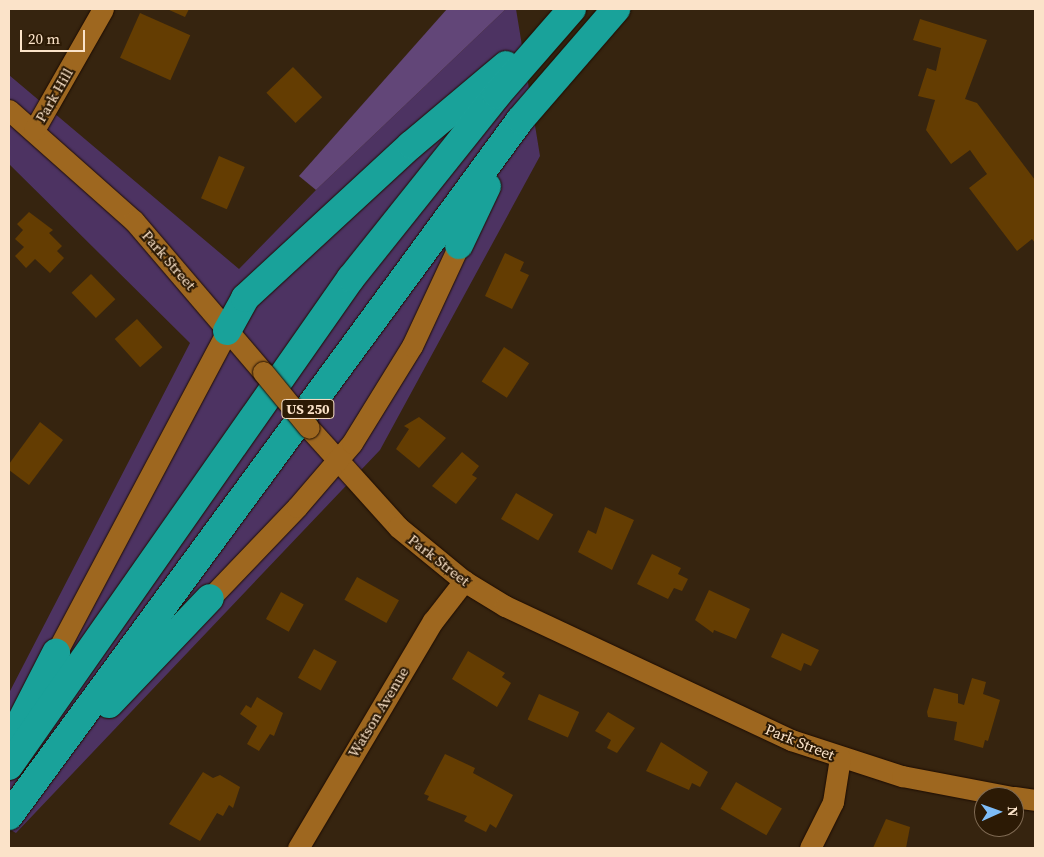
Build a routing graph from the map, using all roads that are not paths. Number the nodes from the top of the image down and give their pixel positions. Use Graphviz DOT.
graph roads {
  1 [pos="103,9"];
  2 [pos="572,9"];
  3 [pos="616,9"];
  4 [pos="9,110"];
  5 [pos="520,120"];
  6 [pos="34,130"];
  7 [pos="459,246"];
  8 [pos="227,331"];
  9 [pos="337,461"];
  10 [pos="464,581"];
  11 [pos="210,598"];
  12 [pos="56,653"];
  13 [pos="9,745"];
  14 [pos="840,758"];
  15 [pos="9,766"];
  16 [pos="28,788"];
  17 [pos="974,790"];
  18 [pos="9,816"];
  19 [pos="298,848"];
  20 [pos="810,848"];
  1 -- 6 [label="street, Park Hill"];
  2 -- 8 [label="highway"];
  2 -- 15 [label="highway, US 250"];
  3 -- 5 [label="highway, US 250"];
  4 -- 6 [label="street, Park Street"];
  5 -- 7 [label="highway"];
  5 -- 16 [label="highway, US 250"];
  6 -- 8 [label="street, Park Street"];
  7 -- 9 [label="street"];
  8 -- 9 [label="street, Park Street, bridge"];
  8 -- 12 [label="street"];
  9 -- 10 [label="street, Park Street"];
  9 -- 11 [label="street"];
  10 -- 14 [label="street, Park Street"];
  10 -- 19 [label="street, Watson Avenue"];
  11 -- 16 [label="highway"];
  12 -- 13 [label="highway"];
  14 -- 17 [label="street, Park Street"];
  14 -- 20 [label="street"];
  16 -- 18 [label="highway, US 250"];
}
